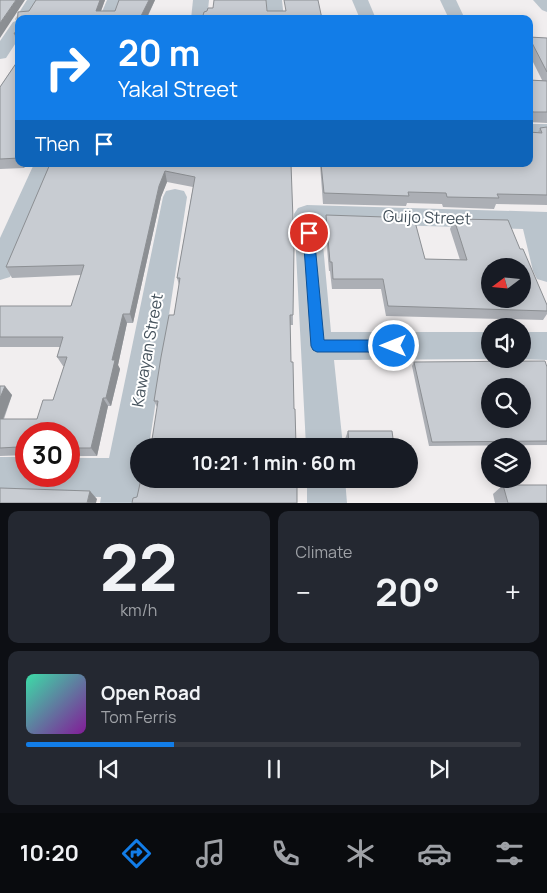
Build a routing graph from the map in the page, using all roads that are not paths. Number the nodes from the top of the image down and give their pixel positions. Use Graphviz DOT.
graph roads {
  1 [pos="35,0"];
  2 [pos="114,0"];
  3 [pos="202,0"];
  4 [pos="274,0"];
  5 [pos="360,0"];
  6 [pos="448,0"];
  7 [pos="541,0"];
  8 [pos="547,8"];
  9 [pos="26,15"];
  10 [pos="108,15"];
  11 [pos="200,15"];
  12 [pos="276,15"];
  13 [pos="366,15"];
  14 [pos="455,15"];
  15 [pos="15,31"];
  16 [pos="0,54"];
  17 [pos="533,130"];
  18 [pos="547,130"];
  19 [pos="44,167"];
  20 [pos="175,197"];
  21 [pos="540,222"];
  22 [pos="0,269"];
  23 [pos="547,272"];
  24 [pos="317,346"];
  25 [pos="481,346"];
  26 [pos="531,346"];
  27 [pos="547,346"];
  28 [pos="323,438"];
  29 [pos="0,476"];
  30 [pos="15,476"];
  31 [pos="80,484"];
  32 [pos="326,488"];
  33 [pos="122,491"];
  34 [pos="327,503"];
  1 -- 9 [label="street"];
  2 -- 10 [label="street"];
  3 -- 11 [label="street"];
  4 -- 12 [label="street"];
  5 -- 13 [label="street"];
  6 -- 14 [label="street"];
  7 -- 8 [label="street"];
  15 -- 16 [label="street"];
  17 -- 18 [label="street"];
  19 -- 22 [label="street"];
  20 -- 33 [label="street, Kawayan Street"];
  21 -- 23 [label="street"];
  21 -- 24 [label="street, Guijo Street"];
  24 -- 25 [label="street"];
  24 -- 28 [label="street"];
  26 -- 27 [label="street"];
  29 -- 30 [label="street"];
  31 -- 33 [label="street"];
  32 -- 34 [label="street"];
}
